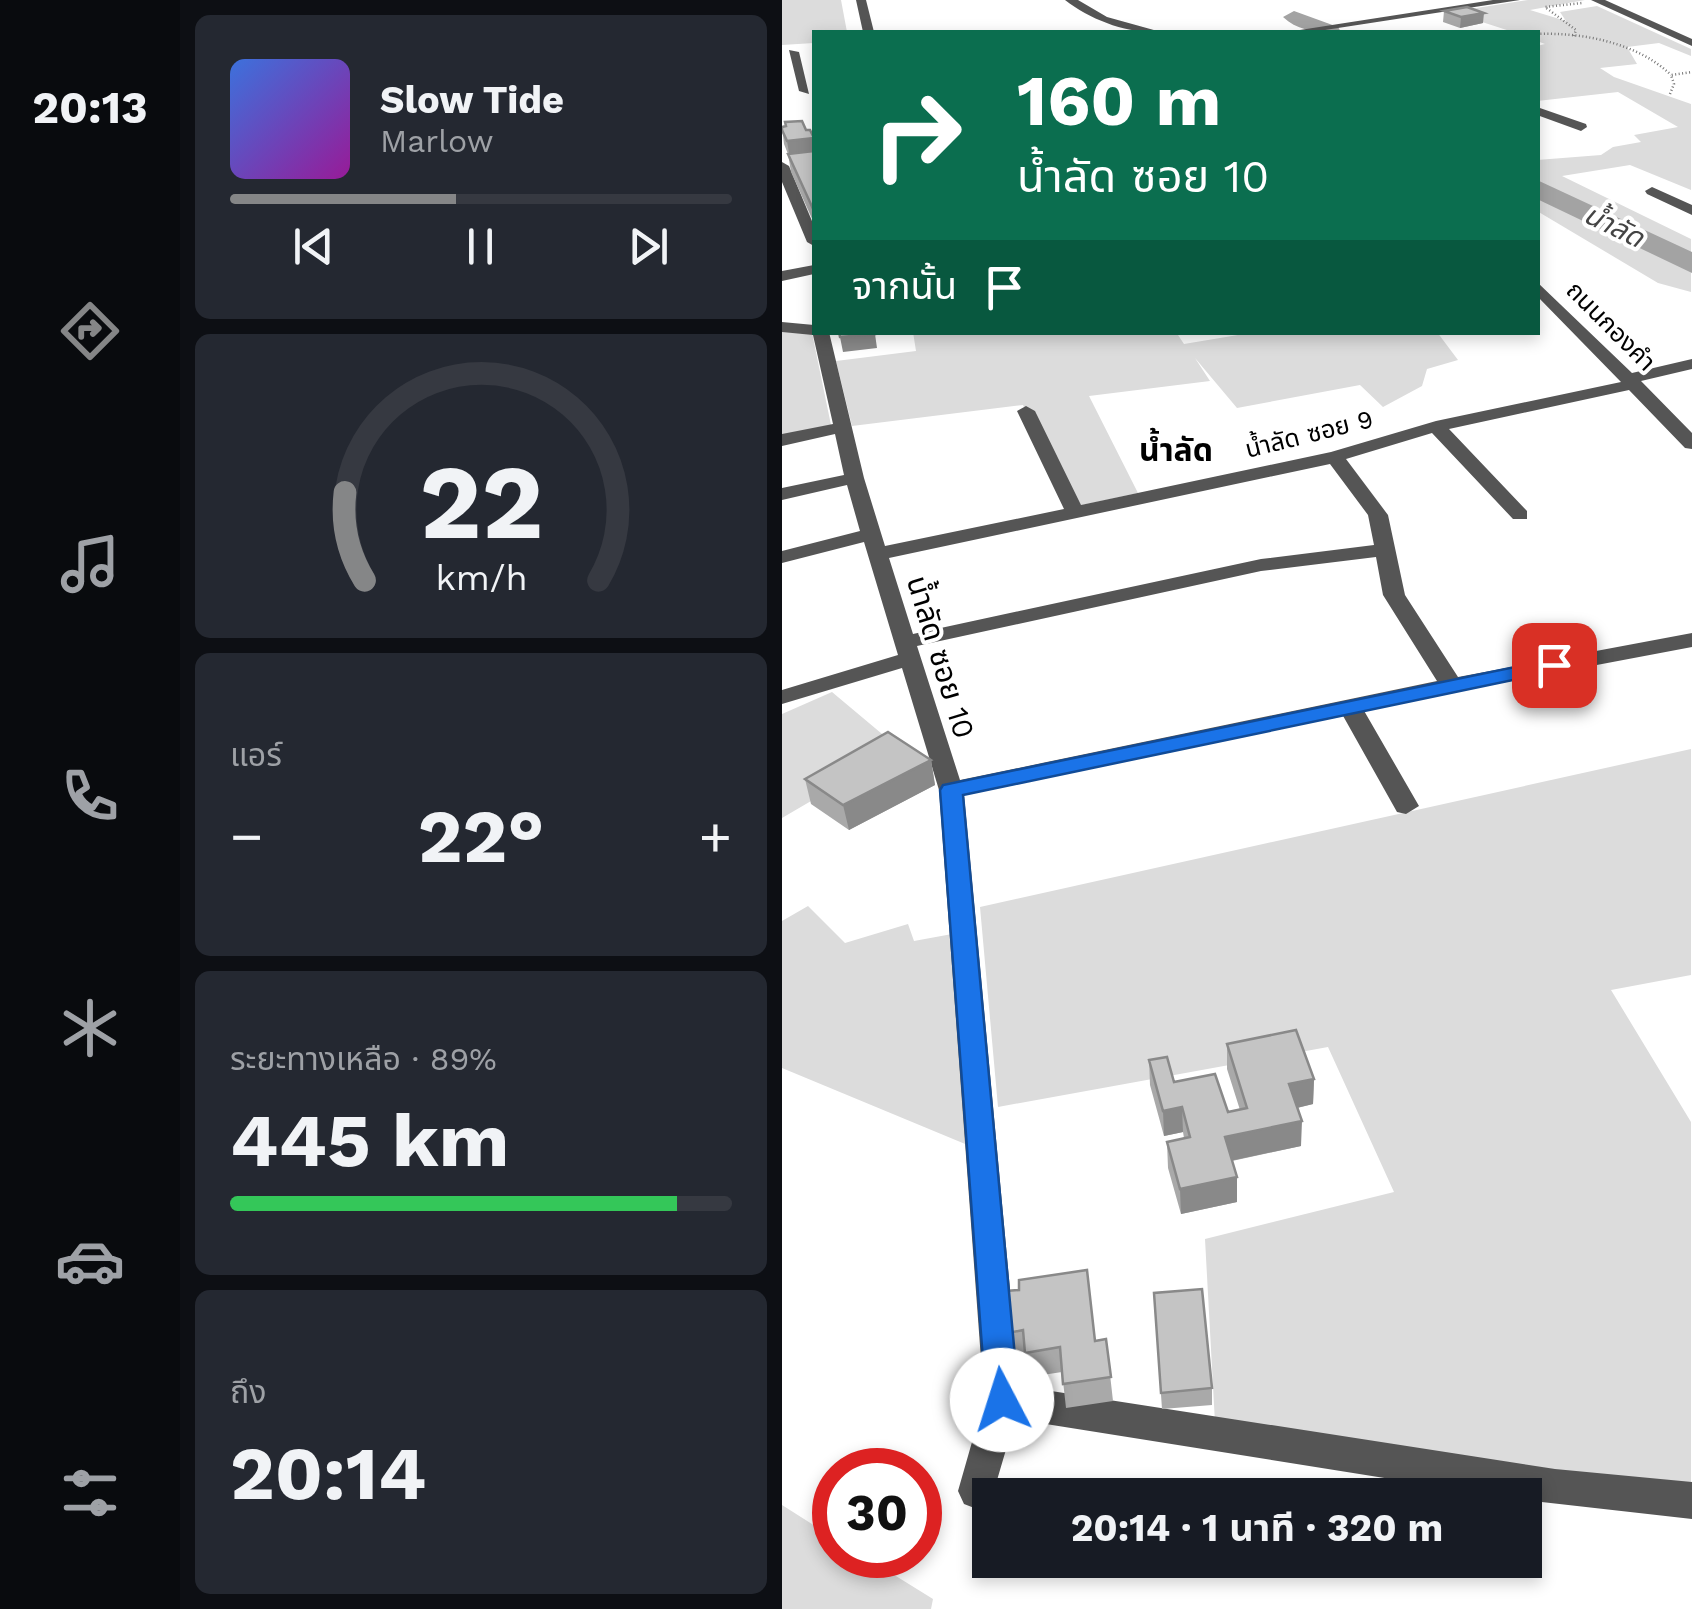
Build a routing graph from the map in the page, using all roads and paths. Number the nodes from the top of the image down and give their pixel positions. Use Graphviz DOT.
graph roads {
  1 [pos="861,0"];
  2 [pos="1070,0"];
  3 [pos="1408,0"];
  4 [pos="1515,0"];
  5 [pos="1597,1"];
  6 [pos="1488,2"];
  7 [pos="1432,12"];
  8 [pos="1136,14"];
  9 [pos="1386,19"];
  10 [pos="1546,26"];
  11 [pos="868,30"];
  12 [pos="1146,30"];
  13 [pos="1150,30"];
  14 [pos="1306,30"];
  15 [pos="1405,30"];
  16 [pos="1548,33"];
  17 [pos="1540,34"];
  18 [pos="1574,36"];
  19 [pos="1692,43"];
  20 [pos="793,52"];
  21 [pos="1692,72"];
  22 [pos="1670,75"];
  23 [pos="810,90"];
  24 [pos="782,93"];
  25 [pos="1670,94"];
  26 [pos="1540,112"];
  27 [pos="1581,127"];
  28 [pos="783,174"];
  29 [pos="1652,191"];
  30 [pos="1692,211"];
  31 [pos="812,238"];
  32 [pos="812,270"];
  33 [pos="782,276"];
  34 [pos="1540,291"];
  35 [pos="782,326"];
  36 [pos="812,330"];
  37 [pos="819,335"];
  38 [pos="1692,364"];
  39 [pos="1632,381"];
  40 [pos="1026,411"];
  41 [pos="1692,415"];
  42 [pos="1671,420"];
  43 [pos="1436,426"];
  44 [pos="842,427"];
  45 [pos="782,440"];
  46 [pos="1692,444"];
  47 [pos="1336,457"];
  48 [pos="853,469"];
  49 [pos="787,486"];
  50 [pos="1076,512"];
  51 [pos="1520,515"];
  52 [pos="874,544"];
  53 [pos="1385,550"];
  54 [pos="782,557"];
  55 [pos="1692,640"];
  56 [pos="907,650"];
  57 [pos="1450,684"];
  58 [pos="782,697"];
  59 [pos="1349,705"];
  60 [pos="951,790"];
  61 [pos="1406,806"];
  62 [pos="1002,1400"];
  63 [pos="981,1478"];
  64 [pos="1692,1501"];
  1 -- 11 [label="street"];
  2 -- 12 [label="street"];
  3 -- 7 [label="street"];
  4 -- 6 [label="street"];
  5 -- 18 [label="path"];
  5 -- 19 [label="street"];
  6 -- 7 [label="street"];
  7 -- 9 [label="street"];
  8 -- 13 [label="street"];
  9 -- 14 [label="street"];
  9 -- 15 [label="street"];
  10 -- 16 [label="path"];
  16 -- 17 [label="path"];
  16 -- 18 [label="path"];
  18 -- 22 [label="path"];
  20 -- 23 [label="street"];
  21 -- 22 [label="path"];
  22 -- 25 [label="path"];
  23 -- 24 [label="street"];
  26 -- 27 [label="street"];
  28 -- 31 [label="street"];
  29 -- 30 [label="street"];
  32 -- 33 [label="street"];
  34 -- 39 [label="street, ถนนกองคำ"];
  35 -- 36 [label="street"];
  37 -- 44 [label="street, น้ำลัด ซอย 10"];
  38 -- 39 [label="street, น้ำลัด ซอย 9"];
  39 -- 42 [label="street, ถนนกองคำ"];
  39 -- 43 [label="street, น้ำลัด ซอย 9"];
  40 -- 50 [label="street"];
  41 -- 42 [label="street"];
  42 -- 46 [label="street, ถนนกองคำ"];
  43 -- 47 [label="street, น้ำลัด ซอย 9"];
  43 -- 51 [label="street"];
  44 -- 45 [label="street"];
  44 -- 48 [label="street, น้ำลัด ซอย 10"];
  47 -- 50 [label="street, น้ำลัด ซอย 9"];
  47 -- 53 [label="street"];
  48 -- 49 [label="street"];
  48 -- 52 [label="street, น้ำลัด ซอย 10"];
  50 -- 52 [label="street, น้ำลัด ซอย 9"];
  52 -- 54 [label="street, น้ำลัด ซอย 9"];
  52 -- 56 [label="street, น้ำลัด ซอย 10"];
  53 -- 56 [label="street"];
  53 -- 57 [label="street"];
  55 -- 57 [label="street"];
  56 -- 58 [label="street"];
  56 -- 60 [label="street, น้ำลัด ซอย 10"];
  57 -- 59 [label="street"];
  59 -- 60 [label="street"];
  59 -- 61 [label="street"];
  60 -- 62 [label="street, น้ำลัด ซอย 10"];
  62 -- 63 [label="street"];
  62 -- 64 [label="street"];
}
